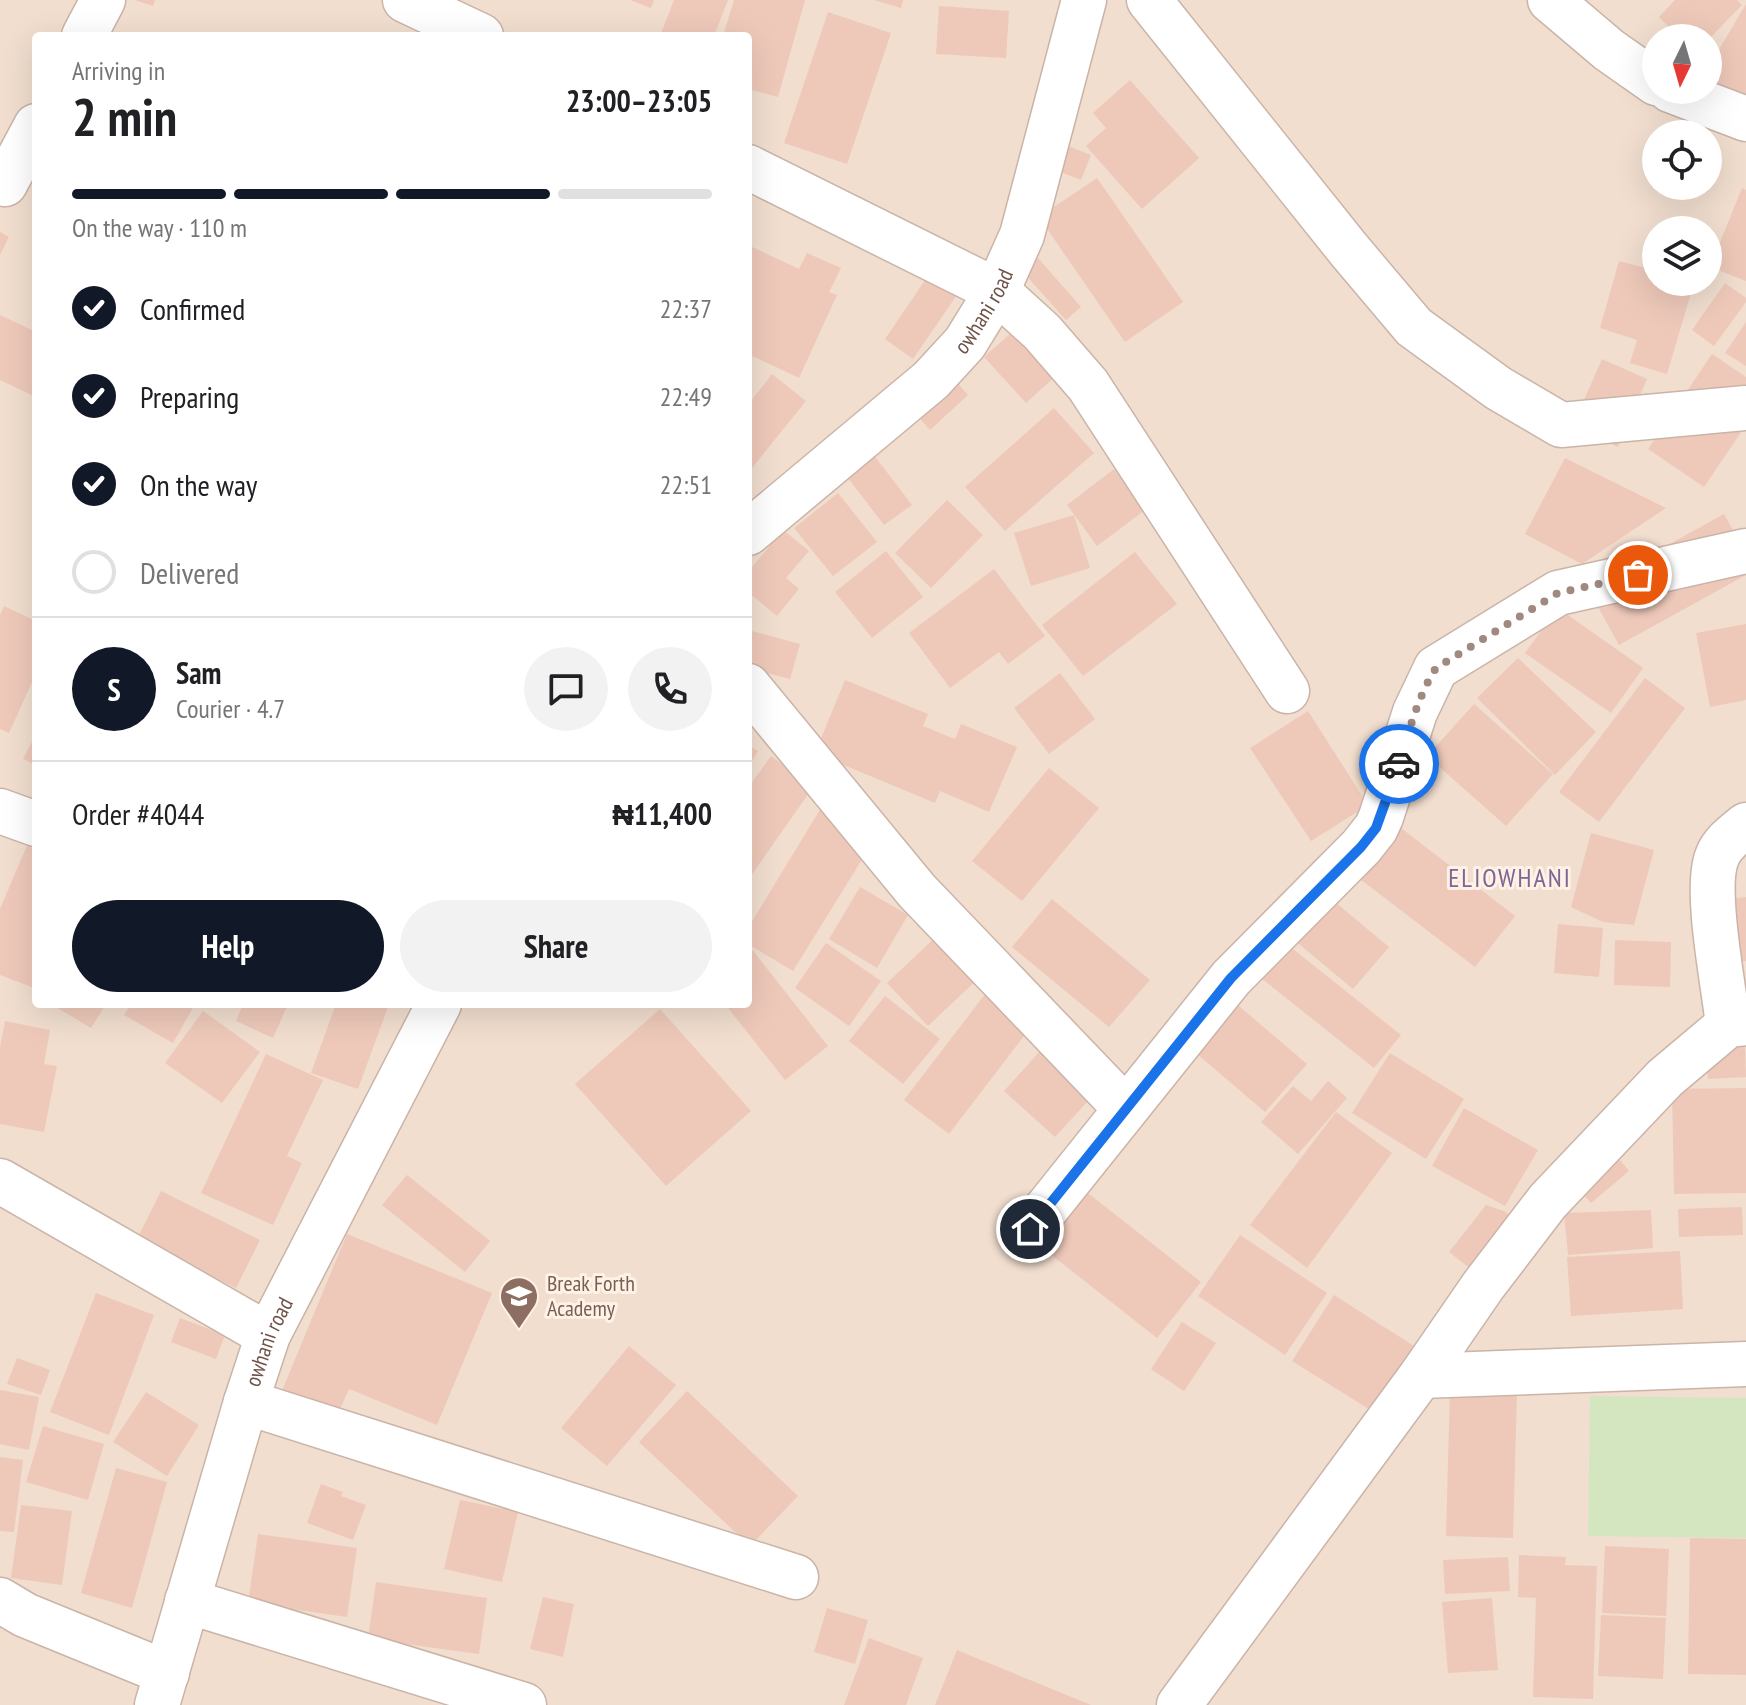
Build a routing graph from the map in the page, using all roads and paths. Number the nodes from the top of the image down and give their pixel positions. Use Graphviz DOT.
graph roads {
  1 [pos="103,0"];
  2 [pos="1084,0"];
  3 [pos="1149,0"];
  4 [pos="1550,0"];
  5 [pos="424,4"];
  6 [pos="86,32"];
  7 [pos="474,32"];
  8 [pos="1642,73"];
  9 [pos="1707,104"];
  10 [pos="1746,119"];
  11 [pos="32,137"];
  12 [pos="752,169"];
  13 [pos="14,189"];
  14 [pos="997,291"];
  15 [pos="1746,408"];
  16 [pos="752,530"];
  17 [pos="1746,551"];
  18 [pos="752,691"];
  19 [pos="1287,691"];
  20 [pos="0,811"];
  21 [pos="32,823"];
  22 [pos="1746,825"];
  23 [pos="422,1010"];
  24 [pos="1737,1024"];
  25 [pos="1125,1108"];
  26 [pos="0,1181"];
  27 [pos="1030,1229"];
  28 [pos="268,1335"];
  29 [pos="1746,1364"];
  30 [pos="1421,1376"];
  31 [pos="246,1402"];
  32 [pos="796,1577"];
  33 [pos="0,1600"];
  34 [pos="187,1601"];
  35 [pos="162,1689"];
  36 [pos="524,1705"];
  37 [pos="1179,1705"];
  1 -- 6 [label="street"];
  2 -- 14 [label="street, owhani road"];
  3 -- 15 [label="street"];
  4 -- 8 [label="street"];
  5 -- 7 [label="street"];
  9 -- 10 [label="street"];
  11 -- 13 [label="street"];
  12 -- 14 [label="street"];
  14 -- 16 [label="street, owhani road"];
  14 -- 19 [label="street"];
  17 -- 25 [label="street"];
  18 -- 25 [label="street"];
  20 -- 21 [label="street"];
  22 -- 24 [label="street"];
  23 -- 28 [label="street, owhani road"];
  24 -- 30 [label="street"];
  25 -- 27 [label="street"];
  26 -- 28 [label="street"];
  28 -- 31 [label="street, owhani road"];
  29 -- 30 [label="street"];
  30 -- 37 [label="street"];
  31 -- 32 [label="street"];
  31 -- 34 [label="street, owhani road"];
  33 -- 35 [label="street"];
  34 -- 35 [label="street, owhani road"];
  34 -- 36 [label="street"];
}
